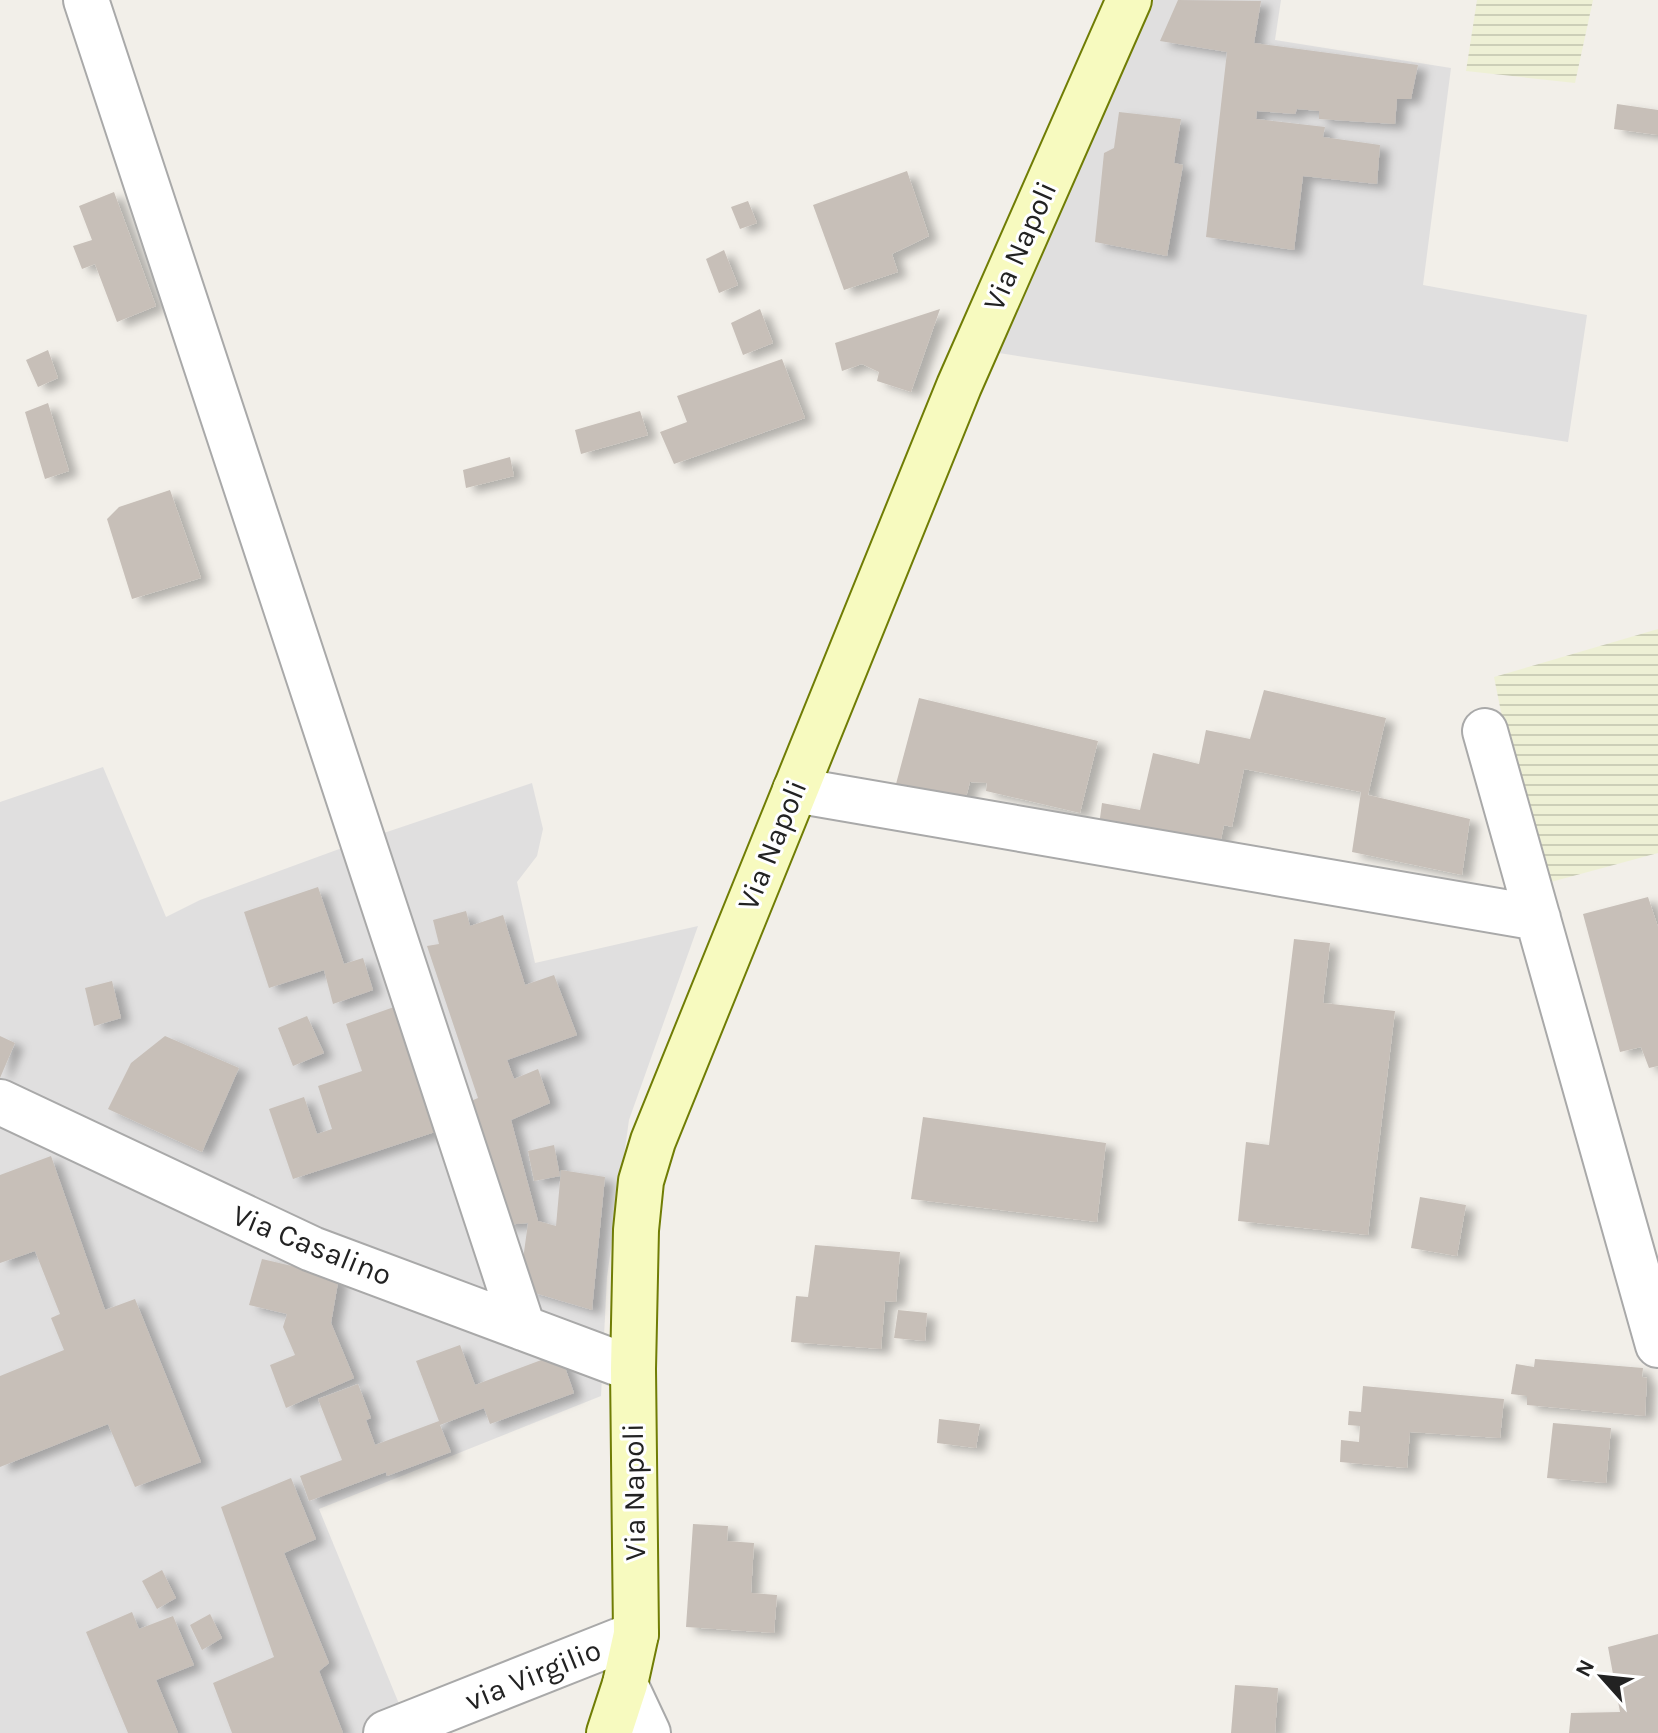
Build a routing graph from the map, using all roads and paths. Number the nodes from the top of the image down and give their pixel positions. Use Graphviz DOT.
graph roads {
  1 [pos="86,0"];
  2 [pos="1129,0"];
  3 [pos="1485,731"];
  4 [pos="795,790"];
  5 [pos="1538,918"];
  6 [pos="0,1102"];
  7 [pos="523,1328"];
  8 [pos="1658,1345"];
  9 [pos="633,1369"];
  10 [pos="636,1634"];
  11 [pos="625,1684"];
  12 [pos="386,1733"];
  13 [pos="609,1733"];
  14 [pos="648,1733"];
  1 -- 7 [label="street"];
  2 -- 4 [label="street, Via Napoli"];
  3 -- 5 [label="street"];
  4 -- 5 [label="street"];
  4 -- 9 [label="street, Via Napoli"];
  5 -- 8 [label="street"];
  6 -- 7 [label="street, Via Casalino"];
  7 -- 9 [label="street, Via Casalino"];
  9 -- 10 [label="street, Via Napoli"];
  10 -- 11 [label="street, Via Napoli"];
  10 -- 12 [label="street, via Virgilio"];
  11 -- 13 [label="street, Via Napoli"];
  11 -- 14 [label="street"];
}
